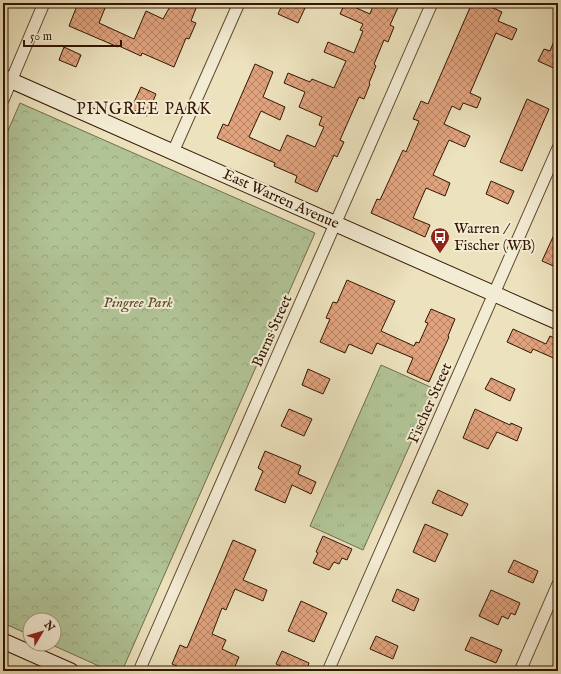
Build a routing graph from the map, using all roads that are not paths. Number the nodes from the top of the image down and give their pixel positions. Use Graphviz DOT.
graph roads {
  1 [pos="44,3"];
  2 [pos="239,3"];
  3 [pos="432,3"];
  4 [pos="7,79"];
  5 [pos="3,100"];
  6 [pos="558,148"];
  7 [pos="173,152"];
  8 [pos="335,223"];
  9 [pos="494,294"];
  10 [pos="558,322"];
  11 [pos="558,584"];
  12 [pos="3,641"];
  13 [pos="71,671"];
  14 [pos="139,671"];
  15 [pos="328,671"];
  16 [pos="520,671"];
  1 -- 4 [label="street"];
  2 -- 7 [label="street"];
  3 -- 8 [label="street, Burns Street"];
  4 -- 5 [label="street"];
  4 -- 7 [label="main road, East Warren Avenue"];
  6 -- 9 [label="street, Fischer Street"];
  7 -- 8 [label="main road, East Warren Avenue"];
  8 -- 9 [label="main road, East Warren Avenue"];
  8 -- 14 [label="street, Burns Street"];
  9 -- 10 [label="main road, East Warren Avenue"];
  9 -- 15 [label="street, Fischer Street"];
  11 -- 16 [label="street"];
  12 -- 13 [label="main road"];
}
